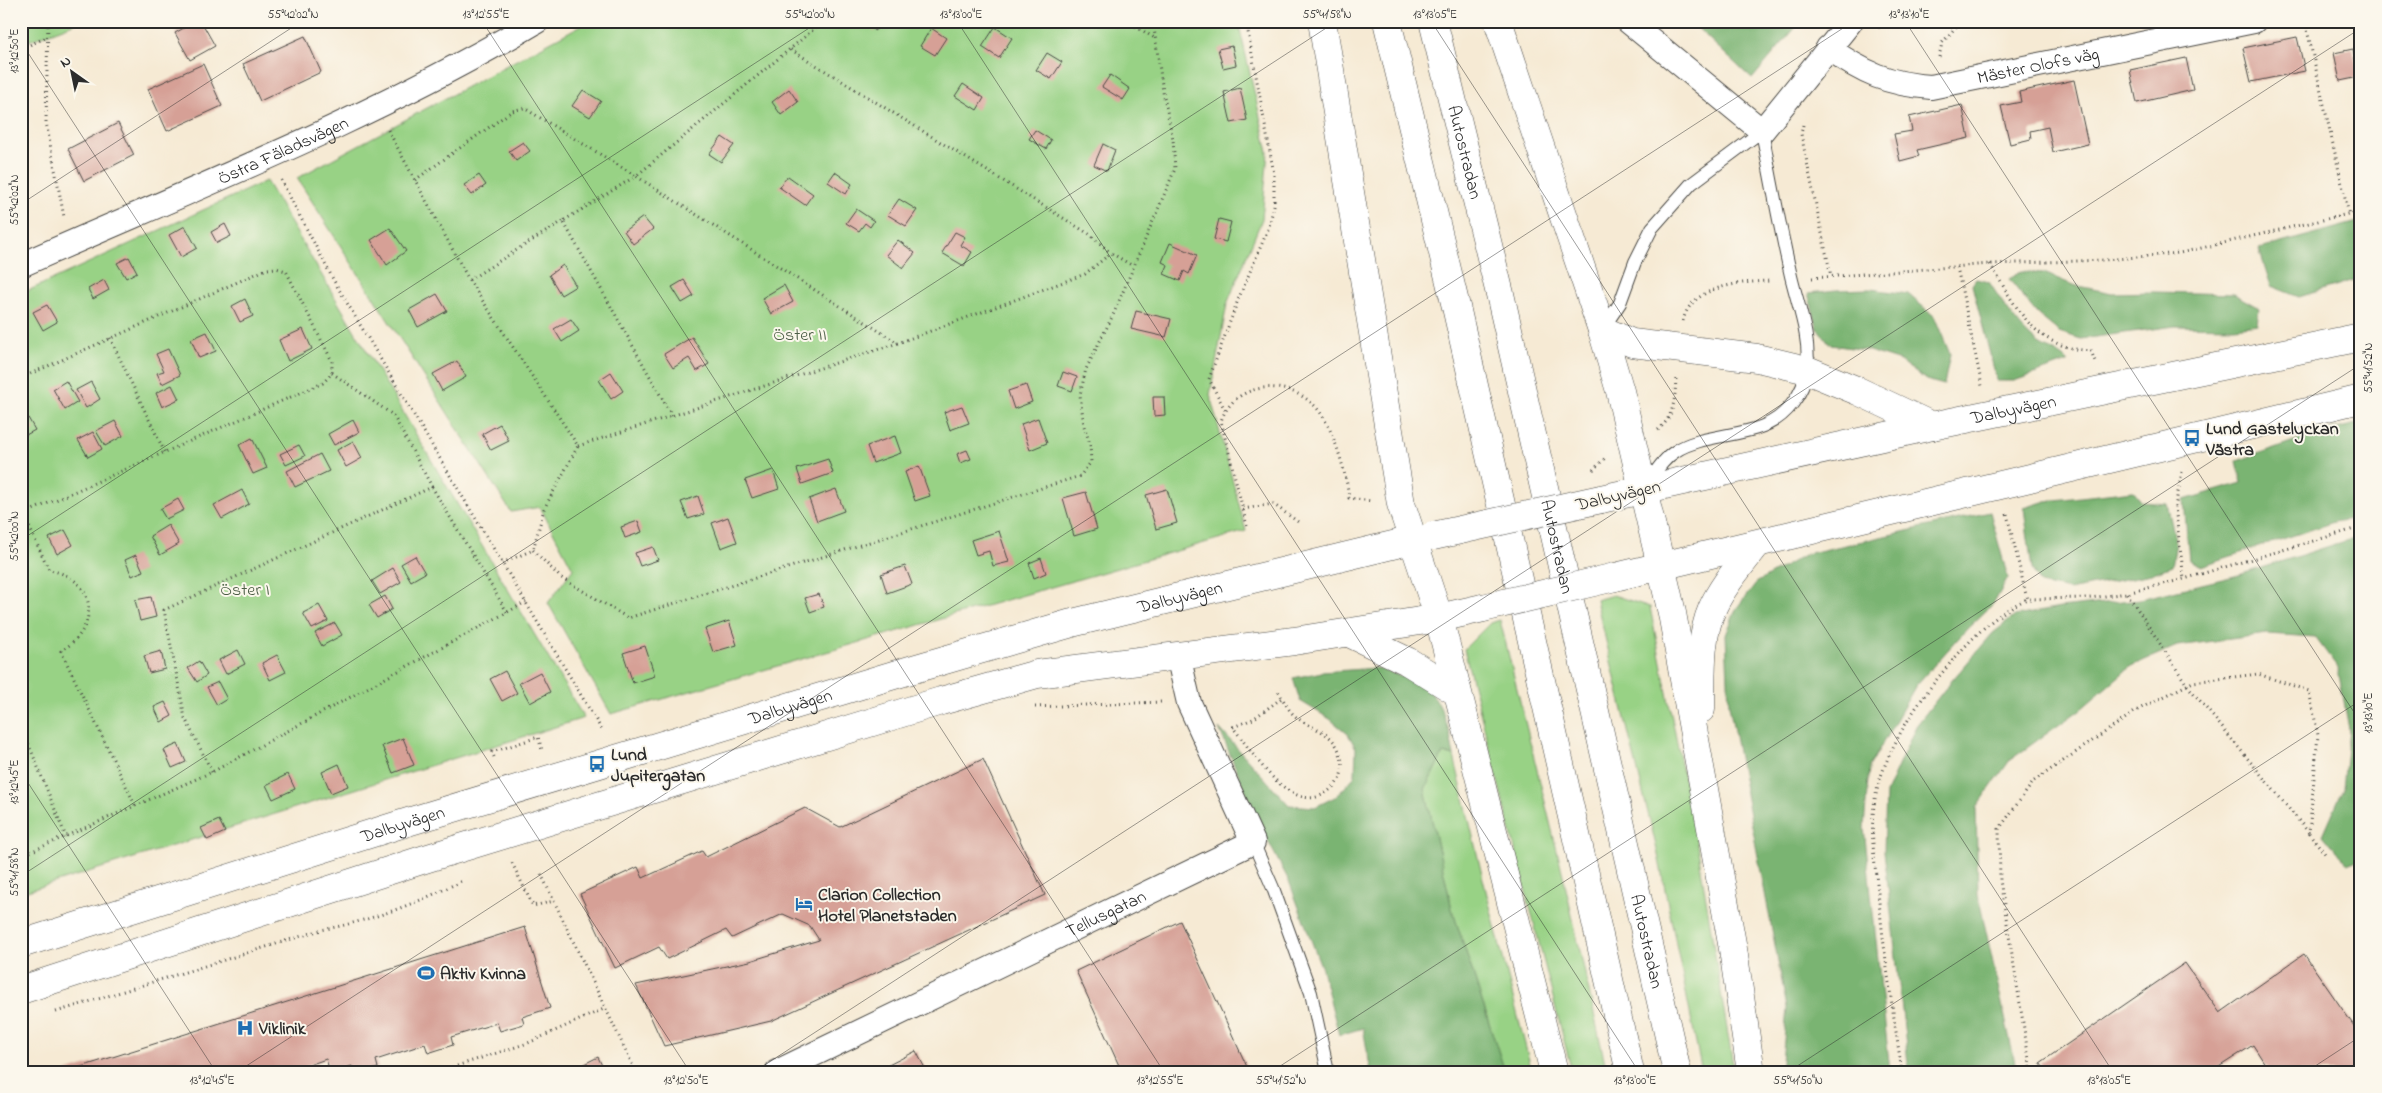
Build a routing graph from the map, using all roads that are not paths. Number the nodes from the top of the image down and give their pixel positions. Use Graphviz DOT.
graph roads {
  1 [pos="538,21"];
  2 [pos="1322,21"];
  3 [pos="1387,21"];
  4 [pos="1433,21"];
  5 [pos="1498,21"];
  6 [pos="1628,21"];
  7 [pos="1851,21"];
  8 [pos="2172,21"];
  9 [pos="2254,21"];
  10 [pos="2155,42"];
  11 [pos="1828,48"];
  12 [pos="1762,131"];
  13 [pos="21,265"];
  14 [pos="1602,330"];
  15 [pos="2361,338"];
  16 [pos="1807,370"];
  17 [pos="2361,399"];
  18 [pos="1932,426"];
  19 [pos="1643,489"];
  20 [pos="1423,538"];
  21 [pos="1756,545"];
  22 [pos="1661,567"];
  23 [pos="1439,618"];
  24 [pos="1349,633"];
  25 [pos="1178,655"];
  26 [pos="1457,692"];
  27 [pos="1699,760"];
  28 [pos="1252,842"];
  29 [pos="21,944"];
  30 [pos="21,990"];
  31 [pos="778,1071"];
  32 [pos="1328,1072"];
  33 [pos="1554,1072"];
  34 [pos="1630,1072"];
  35 [pos="1677,1072"];
  36 [pos="1751,1072"];
  1 -- 13 [label="street, Östra Fäladsvägen"];
  2 -- 20 [label="main road"];
  3 -- 34 [label="main road"];
  4 -- 35 [label="main road, Autostradan"];
  5 -- 14 [label="main road"];
  6 -- 12 [label="street"];
  7 -- 11 [label="street"];
  8 -- 10 [label="street"];
  9 -- 10 [label="street, Mäster Olofs väg"];
  10 -- 11 [label="street, Mäster Olofs väg"];
  11 -- 12 [label="street"];
  12 -- 14 [label="lane"];
  12 -- 16 [label="lane"];
  14 -- 16 [label="main road"];
  14 -- 19 [label="main road"];
  15 -- 18 [label="main road, Dalbyvägen"];
  16 -- 18 [label="main road"];
  16 -- 19 [label="lane"];
  17 -- 21 [label="main road"];
  18 -- 19 [label="main road, Dalbyvägen"];
  19 -- 20 [label="main road, Dalbyvägen, bridge"];
  19 -- 22 [label="main road"];
  20 -- 23 [label="main road"];
  20 -- 29 [label="main road, Dalbyvägen"];
  21 -- 22 [label="main road"];
  21 -- 27 [label="main road"];
  22 -- 23 [label="main road, bridge"];
  22 -- 27 [label="main road"];
  23 -- 24 [label="main road"];
  23 -- 26 [label="main road"];
  24 -- 25 [label="main road"];
  24 -- 26 [label="main road"];
  25 -- 28 [label="street"];
  25 -- 30 [label="main road"];
  26 -- 33 [label="main road"];
  27 -- 36 [label="main road"];
  28 -- 31 [label="street, Tellusgatan"];
  28 -- 32 [label="lane"];
}
